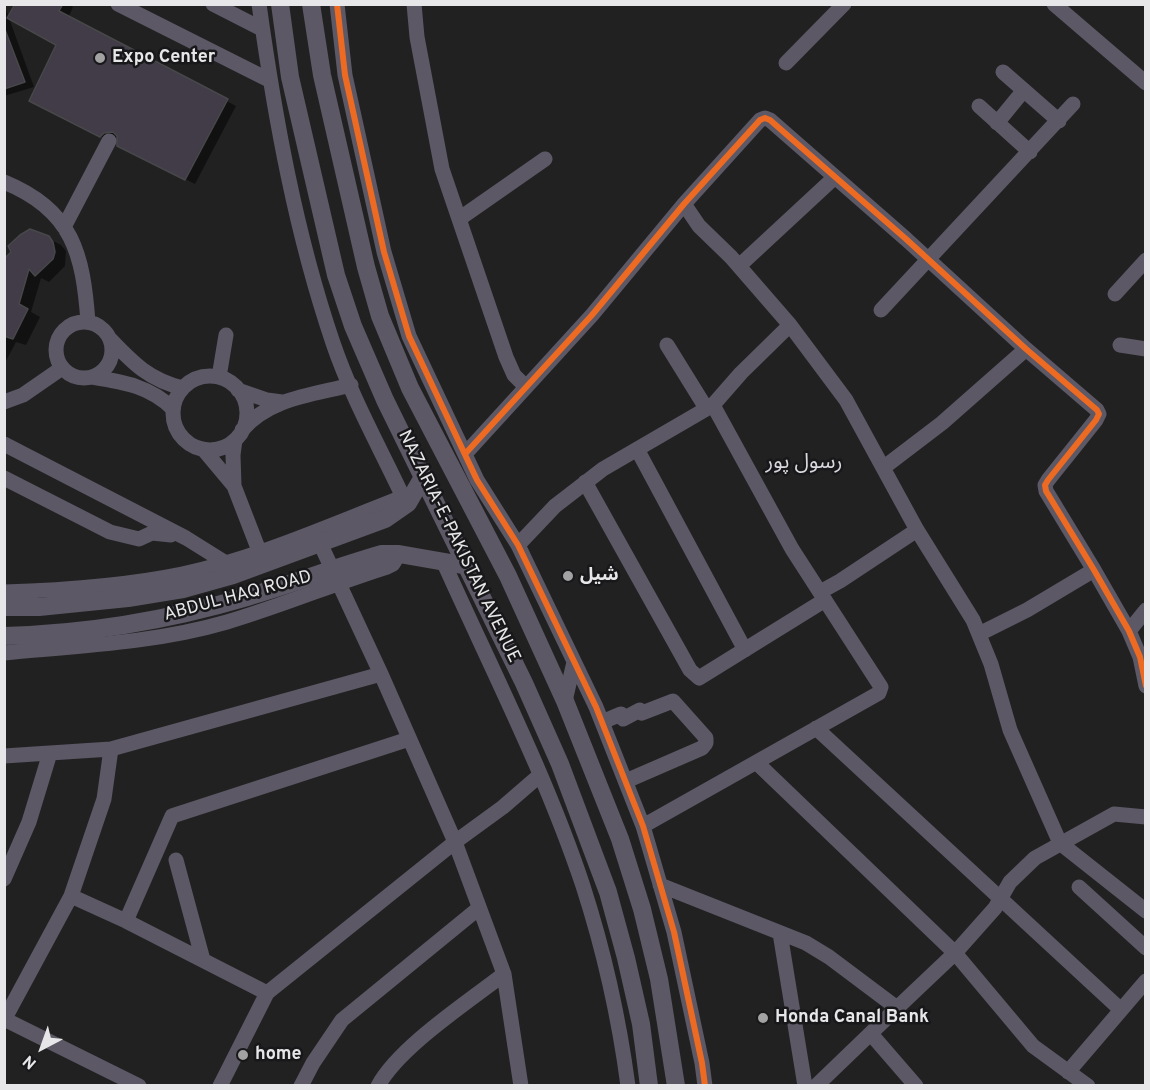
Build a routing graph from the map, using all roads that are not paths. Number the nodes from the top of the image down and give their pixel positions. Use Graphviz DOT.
graph roads {
  1 [pos="118,4"];
  2 [pos="213,4"];
  3 [pos="259,4"];
  4 [pos="279,4"];
  5 [pos="311,4"];
  6 [pos="337,4"];
  7 [pos="414,4"];
  8 [pos="844,4"];
  9 [pos="1054,4"];
  10 [pos="262,28"];
  11 [pos="786,63"];
  12 [pos="1003,72"];
  13 [pos="269,80"];
  14 [pos="1146,83"];
  15 [pos="1024,90"];
  16 [pos="1073,104"];
  17 [pos="979,106"];
  18 [pos="1059,121"];
  19 [pos="997,123"];
  20 [pos="109,141"];
  21 [pos="1030,152"];
  22 [pos="544,159"];
  23 [pos="835,177"];
  24 [pos="4,182"];
  25 [pos="684,204"];
  26 [pos="459,219"];
  27 [pos="64,226"];
  28 [pos="1146,260"];
  29 [pos="930,261"];
  30 [pos="739,266"];
  31 [pos="1116,294"];
  32 [pos="881,310"];
  33 [pos="88,322"];
  34 [pos="790,325"];
  35 [pos="226,335"];
  36 [pos="110,339"];
  37 [pos="667,345"];
  38 [pos="1120,345"];
  39 [pos="1146,349"];
  40 [pos="1026,350"];
  41 [pos="62,368"];
  42 [pos="92,377"];
  43 [pos="219,377"];
  44 [pos="351,386"];
  45 [pos="526,387"];
  46 [pos="183,388"];
  47 [pos="238,390"];
  48 [pos="4,402"];
  49 [pos="282,402"];
  50 [pos="709,407"];
  51 [pos="173,409"];
  52 [pos="239,435"];
  53 [pos="6,447"];
  54 [pos="203,449"];
  55 [pos="637,449"];
  56 [pos="465,454"];
  57 [pos="883,468"];
  58 [pos="423,477"];
  59 [pos="4,478"];
  60 [pos="585,482"];
  61 [pos="234,486"];
  62 [pos="405,500"];
  63 [pos="479,500"];
  64 [pos="917,530"];
  65 [pos="180,535"];
  66 [pos="320,543"];
  67 [pos="518,545"];
  68 [pos="262,558"];
  69 [pos="443,561"];
  70 [pos="468,566"];
  71 [pos="230,569"];
  72 [pos="1094,570"];
  73 [pos="335,577"];
  74 [pos="4,592"];
  75 [pos="822,596"];
  76 [pos="4,607"];
  77 [pos="1146,610"];
  78 [pos="1129,631"];
  79 [pos="979,634"];
  80 [pos="4,636"];
  81 [pos="745,650"];
  82 [pos="4,653"];
  83 [pos="574,662"];
  84 [pos="381,674"];
  85 [pos="1146,686"];
  86 [pos="565,701"];
  87 [pos="602,722"];
  88 [pos="816,728"];
  89 [pos="409,739"];
  90 [pos="111,749"];
  91 [pos="50,753"];
  92 [pos="4,756"];
  93 [pos="757,763"];
  94 [pos="540,775"];
  95 [pos="626,781"];
  96 [pos="1146,817"];
  97 [pos="643,826"];
  98 [pos="454,842"];
  99 [pos="1060,843"];
  100 [pos="176,860"];
  101 [pos="4,879"];
  102 [pos="660,885"];
  103 [pos="1079,887"];
  104 [pos="70,896"];
  105 [pos="1000,899"];
  106 [pos="479,908"];
  107 [pos="1146,911"];
  108 [pos="126,921"];
  109 [pos="780,933"];
  110 [pos="1146,948"];
  111 [pos="955,953"];
  112 [pos="626,958"];
  113 [pos="203,960"];
  114 [pos="606,962"];
  115 [pos="504,974"];
  116 [pos="1146,981"];
  117 [pos="267,993"];
  118 [pos="897,1008"];
  119 [pos="1121,1010"];
  120 [pos="5,1019"];
  121 [pos="871,1034"];
  122 [pos="1068,1072"];
  123 [pos="139,1086"];
  124 [pos="220,1086"];
  125 [pos="301,1086"];
  126 [pos="378,1086"];
  127 [pos="520,1086"];
  128 [pos="628,1086"];
  129 [pos="650,1086"];
  130 [pos="676,1086"];
  131 [pos="705,1086"];
  132 [pos="804,1086"];
  133 [pos="816,1086"];
  134 [pos="916,1086"];
  135 [pos="1088,1086"];
  1 -- 13 [label="street"];
  2 -- 10 [label="street"];
  3 -- 10 [label="street"];
  4 -- 58 [label="main road, NAZARIA-E-PAKISTAN AVENUE"];
  5 -- 63 [label="main road, NAZARIA-E-PAKISTAN AVENUE"];
  6 -- 56 [label="street"];
  7 -- 26 [label="street"];
  8 -- 11 [label="street"];
  9 -- 14 [label="street"];
  10 -- 13 [label="street"];
  12 -- 15 [label="street"];
  13 -- 44 [label="street"];
  15 -- 18 [label="street"];
  15 -- 19 [label="street"];
  16 -- 18 [label="street"];
  17 -- 19 [label="street"];
  18 -- 21 [label="street"];
  19 -- 21 [label="street"];
  20 -- 27 [label="street"];
  21 -- 29 [label="street"];
  22 -- 26 [label="street"];
  23 -- 25 [label="street"];
  23 -- 29 [label="street"];
  23 -- 30 [label="street"];
  24 -- 27 [label="street"];
  25 -- 30 [label="street"];
  25 -- 45 [label="street"];
  26 -- 45 [label="street"];
  27 -- 33 [label="street"];
  28 -- 31 [label="street"];
  29 -- 32 [label="street"];
  29 -- 40 [label="street"];
  30 -- 34 [label="street"];
  33 -- 36 [label="street"];
  33 -- 41 [label="street"];
  34 -- 50 [label="street"];
  34 -- 57 [label="street"];
  35 -- 43 [label="street"];
  36 -- 42 [label="street"];
  36 -- 46 [label="street"];
  37 -- 50 [label="street"];
  38 -- 39 [label="street"];
  40 -- 57 [label="street"];
  40 -- 72 [label="street"];
  41 -- 42 [label="street"];
  41 -- 48 [label="street"];
  42 -- 51 [label="street"];
  43 -- 46 [label="street"];
  43 -- 47 [label="street"];
  44 -- 49 [label="street"];
  44 -- 62 [label="street"];
  45 -- 56 [label="street"];
  46 -- 51 [label="street"];
  47 -- 49 [label="street"];
  47 -- 52 [label="street"];
  49 -- 52 [label="street"];
  50 -- 55 [label="street"];
  50 -- 75 [label="street"];
  51 -- 54 [label="street"];
  52 -- 54 [label="street"];
  52 -- 61 [label="street"];
  53 -- 65 [label="street"];
  54 -- 61 [label="street"];
  55 -- 60 [label="street"];
  55 -- 81 [label="street"];
  56 -- 63 [label="street"];
  57 -- 64 [label="street"];
  58 -- 62 [label="main road, ABDUL HAQ ROAD"];
  58 -- 70 [label="main road, NAZARIA-E-PAKISTAN AVENUE"];
  59 -- 65 [label="street"];
  60 -- 67 [label="street"];
  60 -- 81 [label="street"];
  61 -- 68 [label="street"];
  62 -- 66 [label="main road, ABDUL HAQ ROAD"];
  62 -- 68 [label="street"];
  63 -- 67 [label="street"];
  63 -- 86 [label="main road, NAZARIA-E-PAKISTAN AVENUE"];
  64 -- 75 [label="street"];
  64 -- 79 [label="street"];
  65 -- 71 [label="street"];
  66 -- 68 [label="main road, ABDUL HAQ ROAD"];
  66 -- 73 [label="street"];
  67 -- 83 [label="street"];
  68 -- 71 [label="main road, ABDUL HAQ ROAD"];
  69 -- 70 [label="main road, ABDUL HAQ ROAD"];
  69 -- 73 [label="main road, ABDUL HAQ ROAD"];
  69 -- 94 [label="street"];
  70 -- 112 [label="main road, NAZARIA-E-PAKISTAN AVENUE"];
  71 -- 74 [label="street"];
  71 -- 76 [label="main road, ABDUL HAQ ROAD"];
  72 -- 78 [label="street"];
  72 -- 79 [label="street"];
  73 -- 80 [label="main road, ABDUL HAQ ROAD"];
  73 -- 82 [label="street"];
  73 -- 84 [label="street"];
  75 -- 81 [label="street"];
  75 -- 88 [label="street"];
  77 -- 78 [label="street"];
  78 -- 85 [label="street"];
  79 -- 99 [label="street"];
  83 -- 86 [label="street"];
  83 -- 87 [label="street"];
  84 -- 89 [label="street"];
  84 -- 90 [label="street"];
  86 -- 130 [label="main road, NAZARIA-E-PAKISTAN AVENUE"];
  87 -- 95 [label="street"];
  87 -- 95 [label="street"];
  88 -- 93 [label="street"];
  88 -- 105 [label="street"];
  89 -- 98 [label="street"];
  89 -- 108 [label="street"];
  90 -- 91 [label="street"];
  90 -- 104 [label="street"];
  91 -- 92 [label="street"];
  91 -- 101 [label="street"];
  93 -- 97 [label="street"];
  93 -- 111 [label="street"];
  94 -- 98 [label="street"];
  94 -- 114 [label="street"];
  95 -- 97 [label="street"];
  96 -- 99 [label="street"];
  97 -- 102 [label="street"];
  98 -- 106 [label="street"];
  98 -- 117 [label="street"];
  99 -- 105 [label="street"];
  99 -- 107 [label="street"];
  100 -- 113 [label="street"];
  102 -- 109 [label="street"];
  102 -- 131 [label="street"];
  103 -- 110 [label="street"];
  104 -- 108 [label="street"];
  104 -- 120 [label="street"];
  105 -- 111 [label="street"];
  105 -- 119 [label="street"];
  106 -- 115 [label="street"];
  106 -- 125 [label="street"];
  108 -- 113 [label="street"];
  109 -- 118 [label="street"];
  109 -- 132 [label="street"];
  111 -- 118 [label="street"];
  111 -- 122 [label="street"];
  112 -- 114 [label="street"];
  112 -- 129 [label="main road, NAZARIA-E-PAKISTAN AVENUE"];
  113 -- 117 [label="street"];
  114 -- 128 [label="street"];
  115 -- 126 [label="street"];
  115 -- 127 [label="street"];
  116 -- 119 [label="street"];
  117 -- 124 [label="street"];
  118 -- 121 [label="street"];
  119 -- 122 [label="street"];
  120 -- 123 [label="street"];
  121 -- 133 [label="street"];
  121 -- 134 [label="street"];
  122 -- 135 [label="street"];
}
